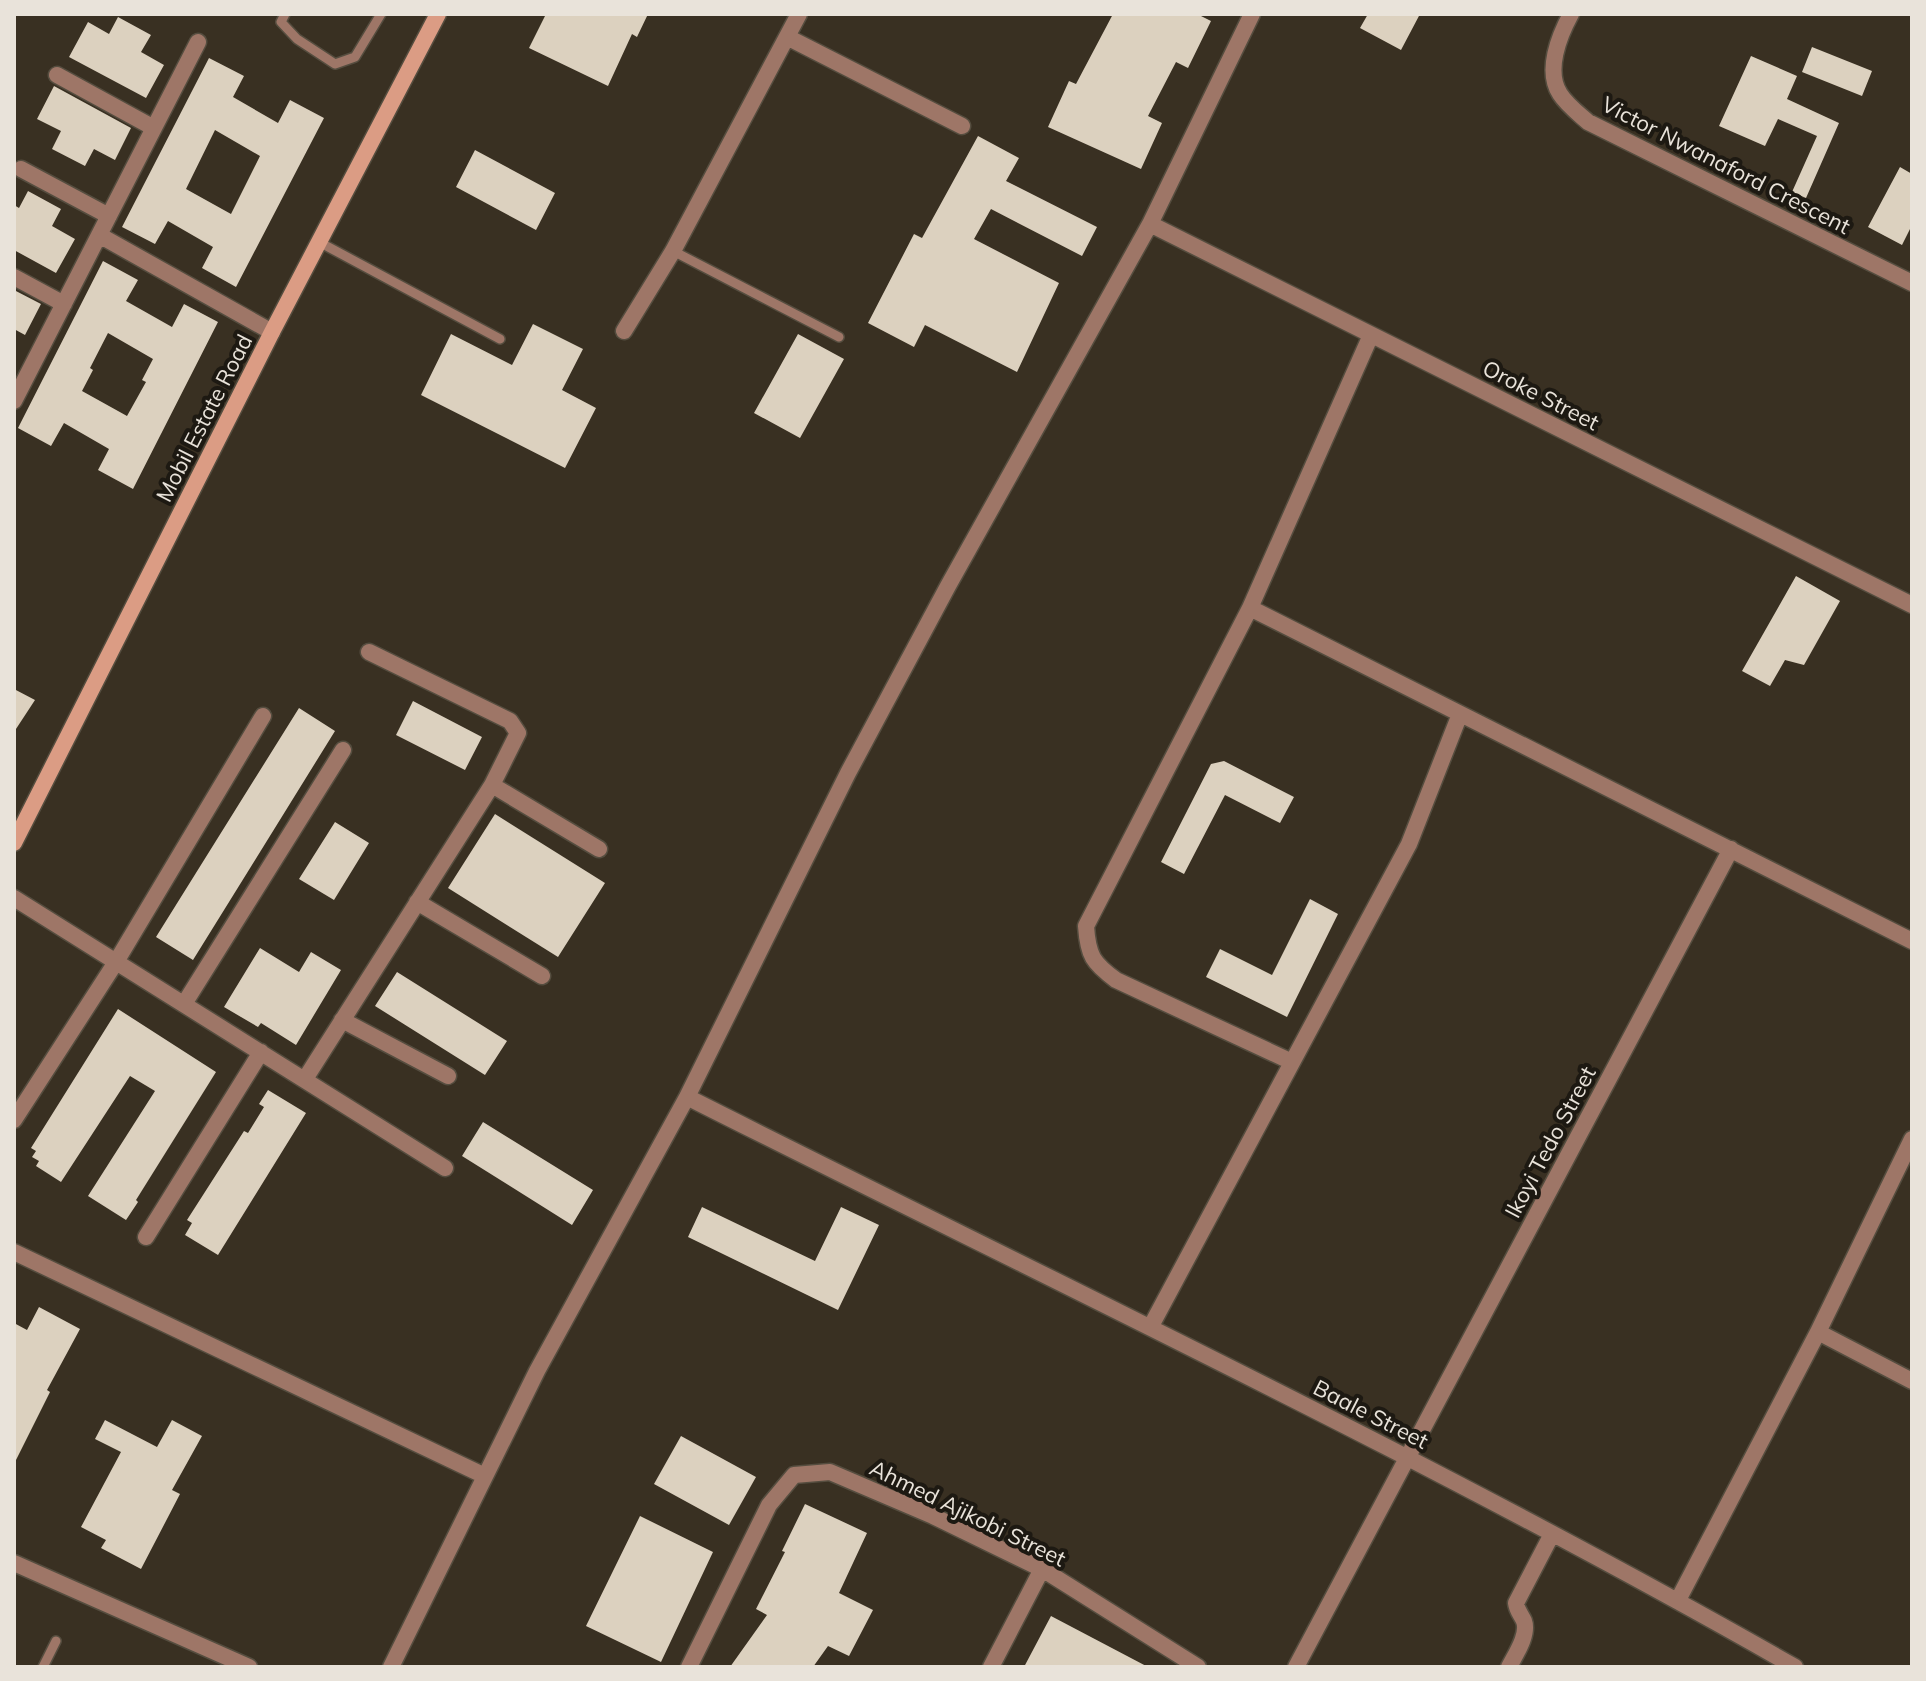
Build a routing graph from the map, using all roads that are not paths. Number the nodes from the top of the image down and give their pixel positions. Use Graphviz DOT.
graph roads {
  1 [pos="285,14"];
  2 [pos="381,14"];
  3 [pos="438,14"];
  4 [pos="799,14"];
  5 [pos="1252,14"];
  6 [pos="1571,14"];
  7 [pos="787,37"];
  8 [pos="198,42"];
  9 [pos="57,75"];
  10 [pos="962,126"];
  11 [pos="154,128"];
  12 [pos="21,169"];
  13 [pos="109,216"];
  14 [pos="1150,224"];
  15 [pos="99,235"];
  16 [pos="319,242"];
  17 [pos="673,251"];
  18 [pos="14,277"];
  19 [pos="1912,283"];
  20 [pos="64,304"];
  21 [pos="624,331"];
  22 [pos="272,332"];
  23 [pos="1371,335"];
  24 [pos="839,337"];
  25 [pos="500,339"];
  26 [pos="14,401"];
  27 [pos="1912,605"];
  28 [pos="1250,608"];
  29 [pos="369,652"];
  30 [pos="1460,714"];
  31 [pos="263,716"];
  32 [pos="343,750"];
  33 [pos="492,785"];
  34 [pos="14,843"];
  35 [pos="599,849"];
  36 [pos="1731,849"];
  37 [pos="14,898"];
  38 [pos="417,902"];
  39 [pos="1912,941"];
  40 [pos="116,962"];
  41 [pos="542,976"];
  42 [pos="184,1004"];
  43 [pos="342,1020"];
  44 [pos="261,1052"];
  45 [pos="1292,1062"];
  46 [pos="448,1076"];
  47 [pos="305,1079"];
  48 [pos="687,1097"];
  49 [pos="14,1120"];
  50 [pos="1912,1139"];
  51 [pos="445,1168"];
  52 [pos="146,1237"];
  53 [pos="14,1252"];
  54 [pos="1151,1326"];
  55 [pos="1818,1332"];
  56 [pos="1912,1381"];
  57 [pos="1407,1456"];
  58 [pos="485,1476"];
  59 [pos="1552,1534"];
  60 [pos="14,1563"];
  61 [pos="1042,1569"];
  62 [pos="1678,1600"];
  63 [pos="56,1641"];
  64 [pos="43,1667"];
  65 [pos="249,1667"];
  66 [pos="391,1667"];
  67 [pos="689,1667"];
  68 [pos="991,1667"];
  69 [pos="1198,1667"];
  70 [pos="1296,1667"];
  71 [pos="1509,1667"];
  72 [pos="1795,1667"];
  1 -- 2 [label="lane"];
  3 -- 16 [label="main road, Mobil Estate Road"];
  4 -- 7 [label="street"];
  5 -- 14 [label="street"];
  6 -- 19 [label="street, Victor Nwanaford Crescent"];
  7 -- 10 [label="street"];
  7 -- 17 [label="street"];
  8 -- 11 [label="street"];
  9 -- 11 [label="street"];
  11 -- 13 [label="street"];
  12 -- 13 [label="street"];
  13 -- 15 [label="street"];
  14 -- 23 [label="street, Oroke Street"];
  14 -- 48 [label="street"];
  15 -- 20 [label="street"];
  15 -- 22 [label="street"];
  16 -- 22 [label="main road, Mobil Estate Road"];
  16 -- 25 [label="lane"];
  17 -- 21 [label="street"];
  17 -- 24 [label="lane"];
  18 -- 20 [label="street"];
  20 -- 26 [label="street"];
  22 -- 34 [label="main road, Mobil Estate Road"];
  23 -- 27 [label="street, Oroke Street"];
  23 -- 28 [label="street"];
  28 -- 30 [label="street"];
  28 -- 45 [label="street"];
  29 -- 33 [label="street"];
  30 -- 36 [label="street"];
  30 -- 45 [label="street"];
  31 -- 40 [label="street"];
  32 -- 42 [label="street"];
  33 -- 35 [label="street"];
  33 -- 38 [label="street"];
  36 -- 39 [label="street"];
  36 -- 57 [label="street, Ikoyi Tedo Street"];
  37 -- 40 [label="street"];
  38 -- 41 [label="street"];
  38 -- 43 [label="street"];
  40 -- 42 [label="street"];
  40 -- 49 [label="street"];
  42 -- 44 [label="street"];
  43 -- 46 [label="street"];
  43 -- 47 [label="street"];
  44 -- 47 [label="street"];
  44 -- 52 [label="street"];
  45 -- 54 [label="street"];
  47 -- 51 [label="street"];
  48 -- 54 [label="street, Baale Street"];
  48 -- 58 [label="street"];
  50 -- 55 [label="street"];
  53 -- 58 [label="street"];
  54 -- 57 [label="street, Baale Street"];
  55 -- 56 [label="street"];
  55 -- 62 [label="street"];
  57 -- 59 [label="street, Baale Street"];
  57 -- 70 [label="street, Ikoyi Tedo Street"];
  58 -- 66 [label="street"];
  59 -- 62 [label="street, Baale Street"];
  59 -- 71 [label="street"];
  60 -- 65 [label="street"];
  61 -- 67 [label="street, Ahmed Ajikobi Street"];
  61 -- 68 [label="street"];
  61 -- 69 [label="street, Ahmed Ajikobi Street"];
  62 -- 72 [label="street, Baale Street"];
  63 -- 64 [label="lane"];
}
